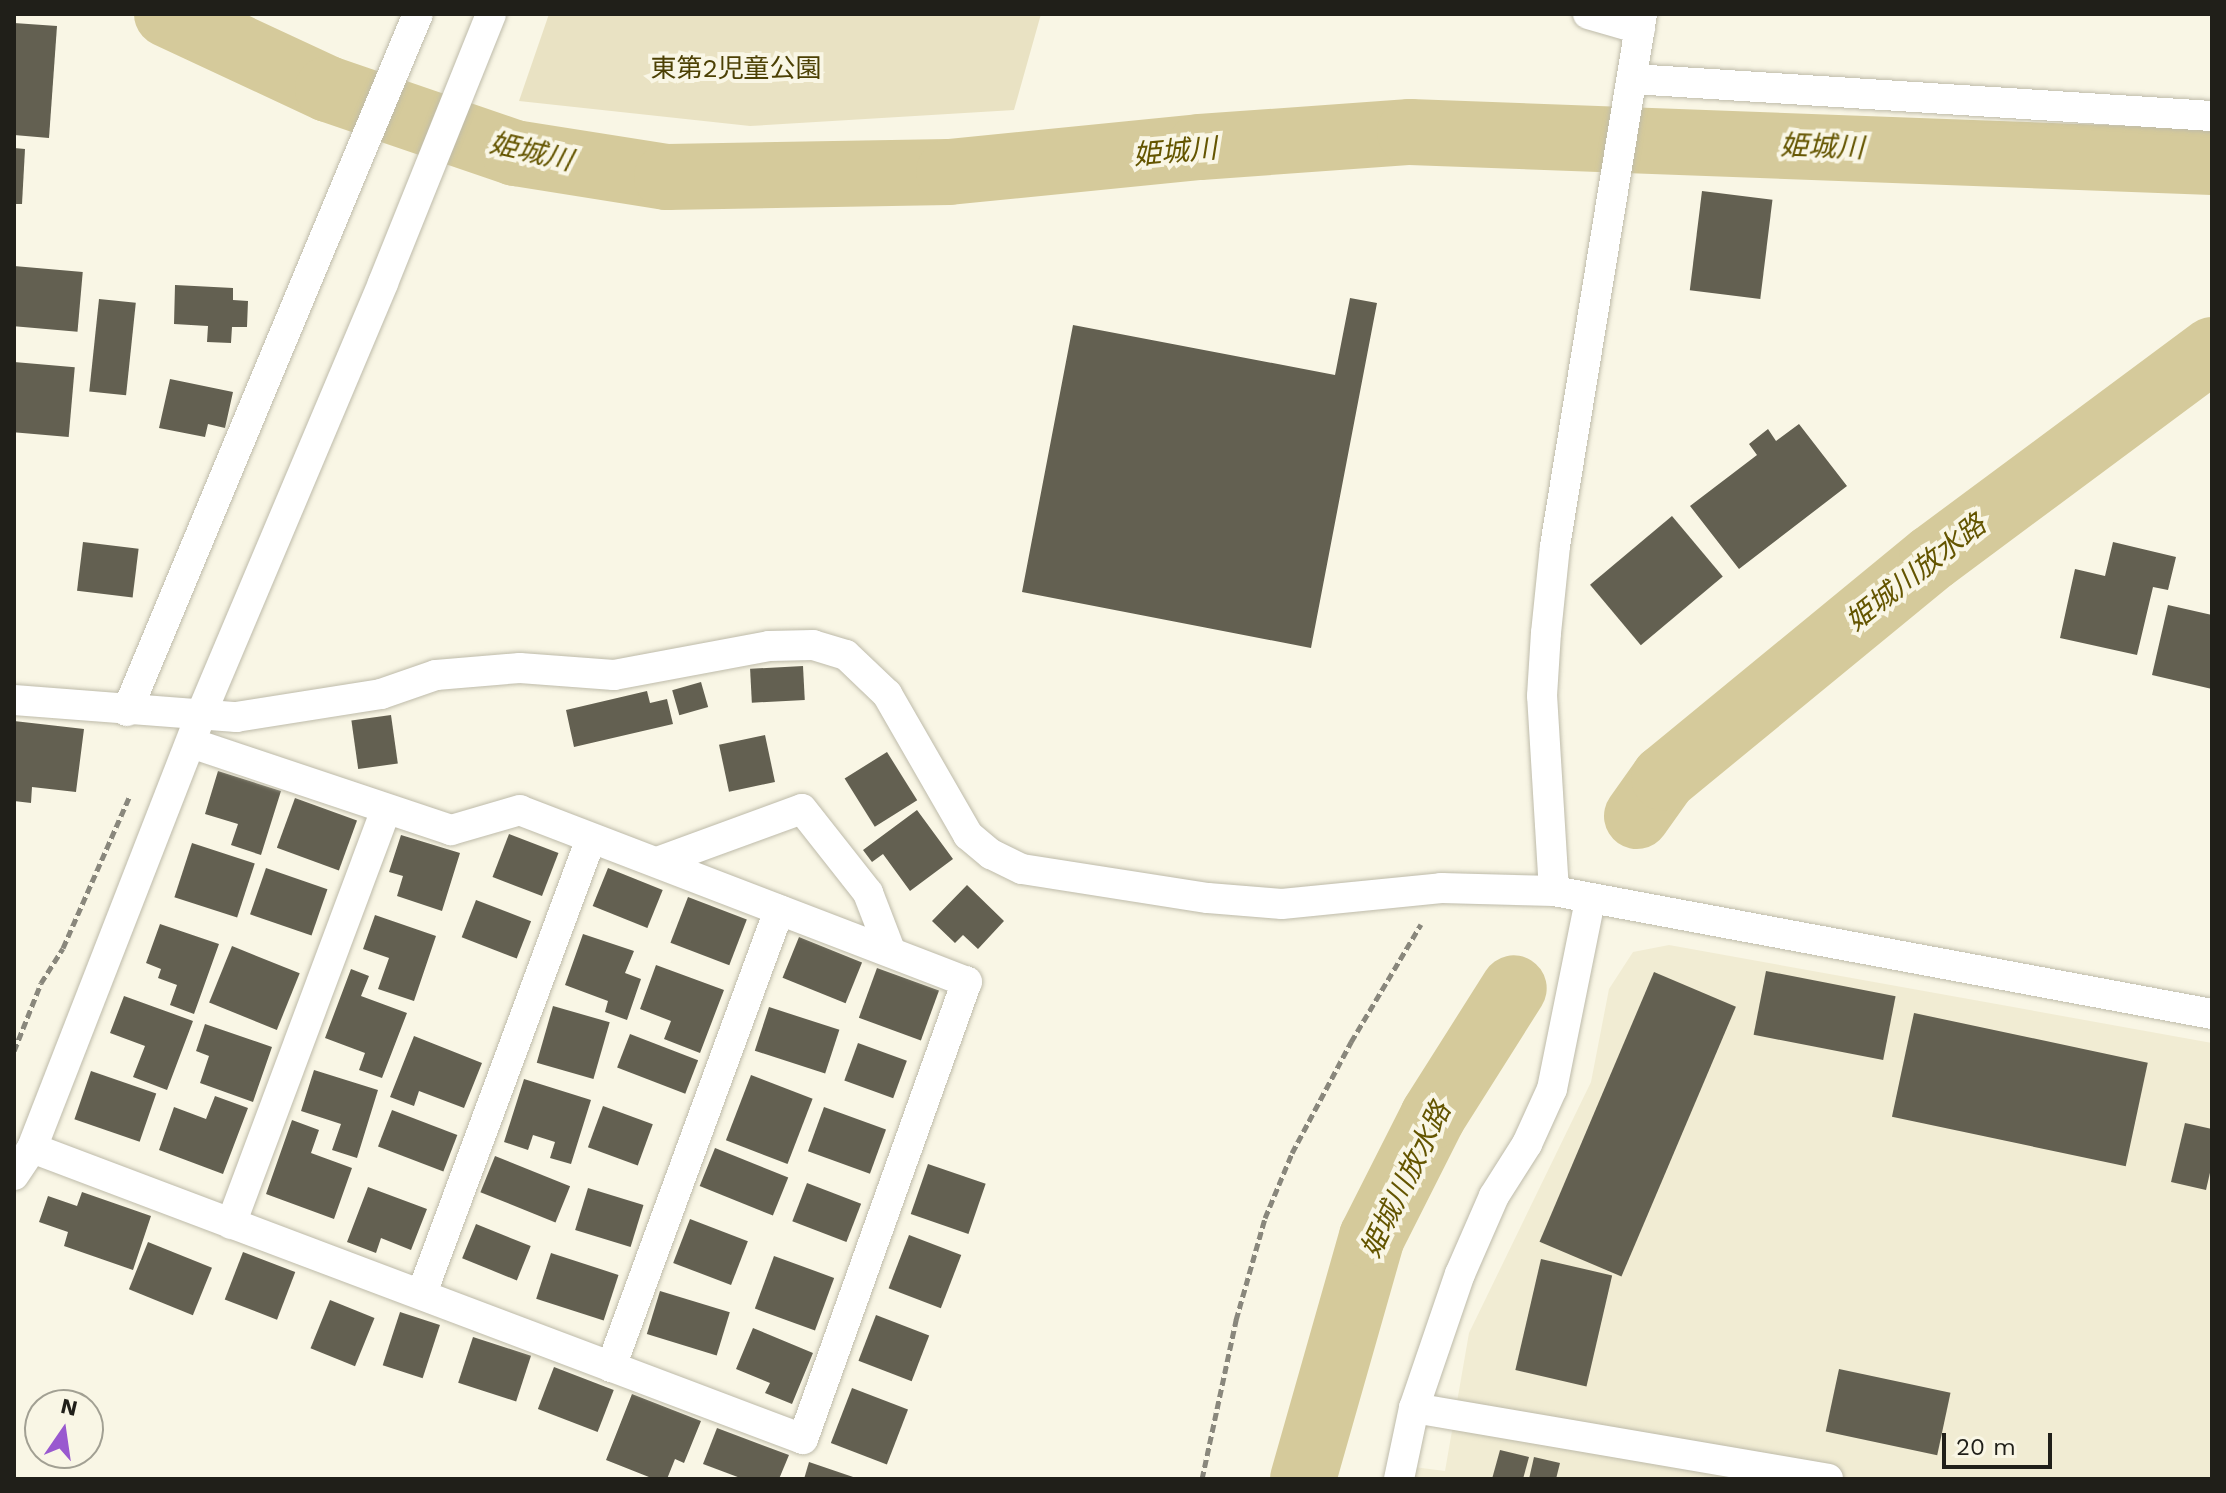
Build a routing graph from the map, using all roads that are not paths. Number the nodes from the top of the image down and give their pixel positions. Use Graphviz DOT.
graph roads {
  1 [pos="418,14"];
  2 [pos="491,14"];
  3 [pos="1588,14"];
  4 [pos="1641,22"];
  5 [pos="1633,79"];
  6 [pos="2212,116"];
  7 [pos="14,700"];
  8 [pos="127,711"];
  9 [pos="202,712"];
  10 [pos="191,743"];
  11 [pos="386,810"];
  12 [pos="591,838"];
  13 [pos="657,862"];
  14 [pos="1554,891"];
  15 [pos="1590,901"];
  16 [pos="779,910"];
  17 [pos="890,950"];
  18 [pos="2212,1014"];
  19 [pos="32,1148"];
  20 [pos="14,1175"];
  21 [pos="231,1224"];
  22 [pos="422,1293"];
  23 [pos="611,1367"];
  24 [pos="1414,1408"];
  25 [pos="1399,1479"];
  26 [pos="1828,1479"];
  1 -- 8 [label="street"];
  2 -- 9 [label="street"];
  3 -- 4 [label="street"];
  4 -- 5 [label="street"];
  5 -- 6 [label="street"];
  5 -- 14 [label="street"];
  7 -- 8 [label="street"];
  8 -- 9 [label="street"];
  9 -- 10 [label="street"];
  9 -- 14 [label="street"];
  10 -- 11 [label="street"];
  10 -- 19 [label="street"];
  11 -- 12 [label="street"];
  11 -- 21 [label="street"];
  12 -- 13 [label="street"];
  12 -- 22 [label="street"];
  13 -- 16 [label="street"];
  13 -- 17 [label="street"];
  14 -- 15 [label="street"];
  15 -- 18 [label="street"];
  15 -- 24 [label="street"];
  16 -- 17 [label="street"];
  16 -- 23 [label="street"];
  17 -- 23 [label="street"];
  19 -- 20 [label="street"];
  19 -- 21 [label="street"];
  21 -- 22 [label="street"];
  22 -- 23 [label="street"];
  24 -- 25 [label="street"];
  24 -- 26 [label="street"];
}
